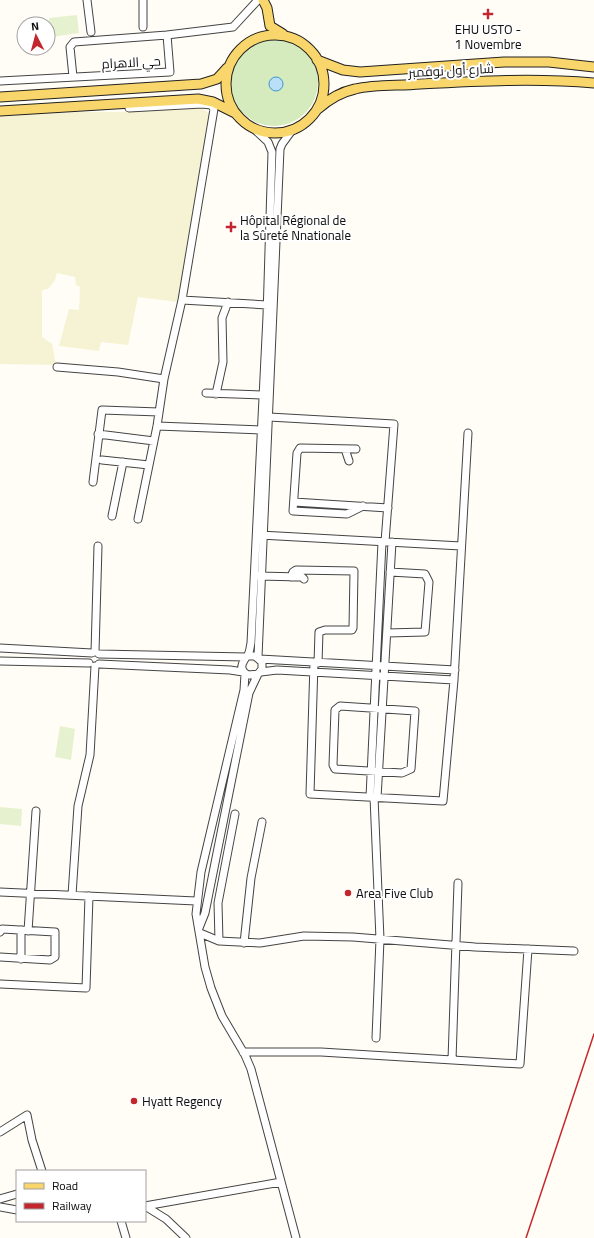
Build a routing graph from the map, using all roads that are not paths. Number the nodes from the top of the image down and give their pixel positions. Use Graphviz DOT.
graph roads {
  1 [pos="87,0"];
  2 [pos="143,0"];
  3 [pos="258,0"];
  4 [pos="143,27"];
  5 [pos="91,32"];
  6 [pos="167,35"];
  7 [pos="285,35"];
  8 [pos="255,38"];
  9 [pos="317,60"];
  10 [pos="230,62"];
  11 [pos="594,67"];
  12 [pos="73,77"];
  13 [pos="0,81"];
  14 [pos="594,83"];
  15 [pos="0,96"];
  16 [pos="0,111"];
  17 [pos="315,111"];
  18 [pos="235,113"];
  19 [pos="0,115"];
  20 [pos="252,127"];
  21 [pos="293,129"];
  22 [pos="272,259"];
  23 [pos="182,300"];
  24 [pos="228,302"];
  25 [pos="267,305"];
  26 [pos="270,316"];
  27 [pos="57,366"];
  28 [pos="164,379"];
  29 [pos="206,393"];
  30 [pos="216,394"];
  31 [pos="263,395"];
  32 [pos="159,412"];
  33 [pos="269,417"];
  34 [pos="157,426"];
  35 [pos="261,430"];
  36 [pos="468,433"];
  37 [pos="98,434"];
  38 [pos="154,441"];
  39 [pos="344,449"];
  40 [pos="356,449"];
  41 [pos="102,460"];
  42 [pos="349,461"];
  43 [pos="123,462"];
  44 [pos="149,465"];
  45 [pos="93,482"];
  46 [pos="388,508"];
  47 [pos="112,516"];
  48 [pos="138,519"];
  49 [pos="263,535"];
  50 [pos="255,536"];
  51 [pos="386,542"];
  52 [pos="98,546"];
  53 [pos="461,546"];
  54 [pos="390,572"];
  55 [pos="254,576"];
  56 [pos="262,576"];
  57 [pos="292,577"];
  58 [pos="304,579"];
  59 [pos="387,633"];
  60 [pos="0,648"];
  61 [pos="95,653"];
  62 [pos="247,657"];
  63 [pos="259,658"];
  64 [pos="0,661"];
  65 [pos="316,663"];
  66 [pos="95,665"];
  67 [pos="376,666"];
  68 [pos="385,667"];
  69 [pos="455,670"];
  70 [pos="244,673"];
  71 [pos="259,673"];
  72 [pos="313,673"];
  73 [pos="375,676"];
  74 [pos="385,677"];
  75 [pos="454,680"];
  76 [pos="374,707"];
  77 [pos="383,708"];
  78 [pos="375,772"];
  79 [pos="374,797"];
  80 [pos="36,811"];
  81 [pos="235,814"];
  82 [pos="262,822"];
  83 [pos="458,883"];
  84 [pos="0,892"];
  85 [pos="30,894"];
  86 [pos="72,895"];
  87 [pos="89,896"];
  88 [pos="196,901"];
  89 [pos="25,930"];
  90 [pos="200,930"];
  91 [pos="0,932"];
  92 [pos="380,939"];
  93 [pos="219,941"];
  94 [pos="244,943"];
  95 [pos="457,946"];
  96 [pos="528,949"];
  97 [pos="574,951"];
  98 [pos="0,957"];
  99 [pos="21,959"];
  100 [pos="0,984"];
  101 [pos="376,1038"];
  102 [pos="243,1052"];
  103 [pos="452,1060"];
  104 [pos="0,1132"];
  105 [pos="42,1170"];
  106 [pos="282,1182"];
  107 [pos="16,1194"];
  108 [pos="0,1199"];
  109 [pos="146,1206"];
  110 [pos="0,1207"];
  111 [pos="146,1207"];
  112 [pos="16,1210"];
  113 [pos="121,1222"];
  114 [pos="126,1238"];
  115 [pos="186,1238"];
  116 [pos="296,1238"];
  1 -- 5 [label="street"];
  2 -- 4 [label="street"];
  3 -- 6 [label="street, حي الاهرام"];
  6 -- 12 [label="street"];
  6 -- 12 [label="street, حي الاهرام"];
  7 -- 8 [label="main road"];
  7 -- 8 [label="main road"];
  7 -- 9 [label="main road"];
  8 -- 10 [label="main road"];
  9 -- 11 [label="main road"];
  9 -- 17 [label="main road"];
  10 -- 15 [label="main road"];
  10 -- 18 [label="main road"];
  12 -- 13 [label="street, حي الاهرام"];
  14 -- 17 [label="main road, شارع أول نوفمبر"];
  16 -- 18 [label="main road"];
  17 -- 21 [label="main road"];
  18 -- 20 [label="main road"];
  19 -- 23 [label="street"];
  20 -- 21 [label="main road"];
  20 -- 22 [label="street"];
  21 -- 22 [label="street"];
  22 -- 25 [label="street"];
  22 -- 26 [label="street"];
  23 -- 24 [label="street"];
  23 -- 28 [label="street"];
  24 -- 25 [label="street"];
  24 -- 30 [label="street"];
  25 -- 26 [label="street"];
  26 -- 31 [label="street"];
  26 -- 33 [label="street"];
  27 -- 28 [label="street"];
  28 -- 32 [label="street"];
  29 -- 30 [label="street"];
  30 -- 31 [label="street"];
  31 -- 35 [label="street"];
  32 -- 34 [label="street"];
  32 -- 37 [label="street"];
  33 -- 46 [label="street"];
  33 -- 49 [label="street"];
  34 -- 35 [label="street"];
  34 -- 38 [label="street"];
  35 -- 50 [label="street"];
  36 -- 53 [label="street"];
  37 -- 38 [label="street"];
  37 -- 45 [label="street"];
  38 -- 44 [label="street"];
  39 -- 40 [label="street"];
  39 -- 42 [label="street"];
  39 -- 46 [label="street"];
  41 -- 43 [label="street"];
  43 -- 44 [label="street"];
  43 -- 47 [label="street"];
  44 -- 48 [label="street"];
  46 -- 51 [label="street"];
  49 -- 50 [label="street"];
  49 -- 51 [label="street"];
  49 -- 56 [label="street"];
  50 -- 55 [label="street"];
  51 -- 53 [label="street"];
  51 -- 54 [label="street"];
  51 -- 67 [label="street"];
  52 -- 61 [label="street"];
  53 -- 69 [label="street"];
  54 -- 59 [label="street"];
  54 -- 59 [label="street"];
  55 -- 56 [label="street"];
  55 -- 62 [label="street"];
  56 -- 57 [label="street"];
  56 -- 63 [label="street"];
  57 -- 58 [label="street"];
  57 -- 65 [label="street"];
  59 -- 68 [label="street"];
  60 -- 61 [label="street"];
  61 -- 62 [label="street"];
  61 -- 66 [label="street"];
  61 -- 66 [label="street"];
  62 -- 63 [label="street"];
  62 -- 70 [label="street"];
  63 -- 65 [label="street"];
  63 -- 71 [label="street"];
  64 -- 66 [label="street"];
  65 -- 67 [label="street"];
  65 -- 72 [label="street"];
  66 -- 70 [label="street"];
  66 -- 86 [label="street"];
  67 -- 68 [label="street"];
  67 -- 73 [label="street"];
  68 -- 69 [label="street"];
  68 -- 74 [label="street"];
  69 -- 75 [label="street"];
  70 -- 71 [label="street"];
  70 -- 88 [label="street"];
  71 -- 72 [label="street"];
  71 -- 90 [label="street"];
  72 -- 73 [label="street"];
  72 -- 79 [label="street"];
  73 -- 74 [label="street"];
  73 -- 76 [label="street"];
  74 -- 75 [label="street"];
  74 -- 77 [label="street"];
  75 -- 79 [label="street"];
  76 -- 77 [label="street"];
  76 -- 78 [label="street"];
  76 -- 78 [label="street"];
  77 -- 78 [label="street"];
  77 -- 78 [label="street"];
  78 -- 79 [label="street"];
  79 -- 92 [label="street"];
  80 -- 85 [label="street"];
  81 -- 93 [label="street"];
  82 -- 94 [label="street"];
  83 -- 95 [label="street"];
  84 -- 85 [label="street"];
  85 -- 86 [label="street"];
  85 -- 89 [label="street"];
  86 -- 87 [label="street"];
  87 -- 88 [label="street"];
  87 -- 100 [label="street"];
  88 -- 90 [label="street"];
  89 -- 91 [label="street"];
  89 -- 99 [label="street"];
  89 -- 99 [label="street"];
  90 -- 93 [label="street"];
  90 -- 102 [label="street"];
  92 -- 94 [label="street"];
  92 -- 95 [label="street"];
  92 -- 101 [label="street"];
  93 -- 94 [label="street"];
  95 -- 96 [label="street"];
  95 -- 103 [label="street"];
  96 -- 97 [label="street"];
  96 -- 103 [label="street"];
  98 -- 99 [label="street"];
  102 -- 103 [label="street"];
  102 -- 106 [label="street"];
  104 -- 105 [label="street"];
  106 -- 109 [label="street"];
  106 -- 116 [label="street"];
  107 -- 108 [label="street"];
  110 -- 112 [label="street"];
  111 -- 115 [label="street"];
  113 -- 114 [label="street"];
}
